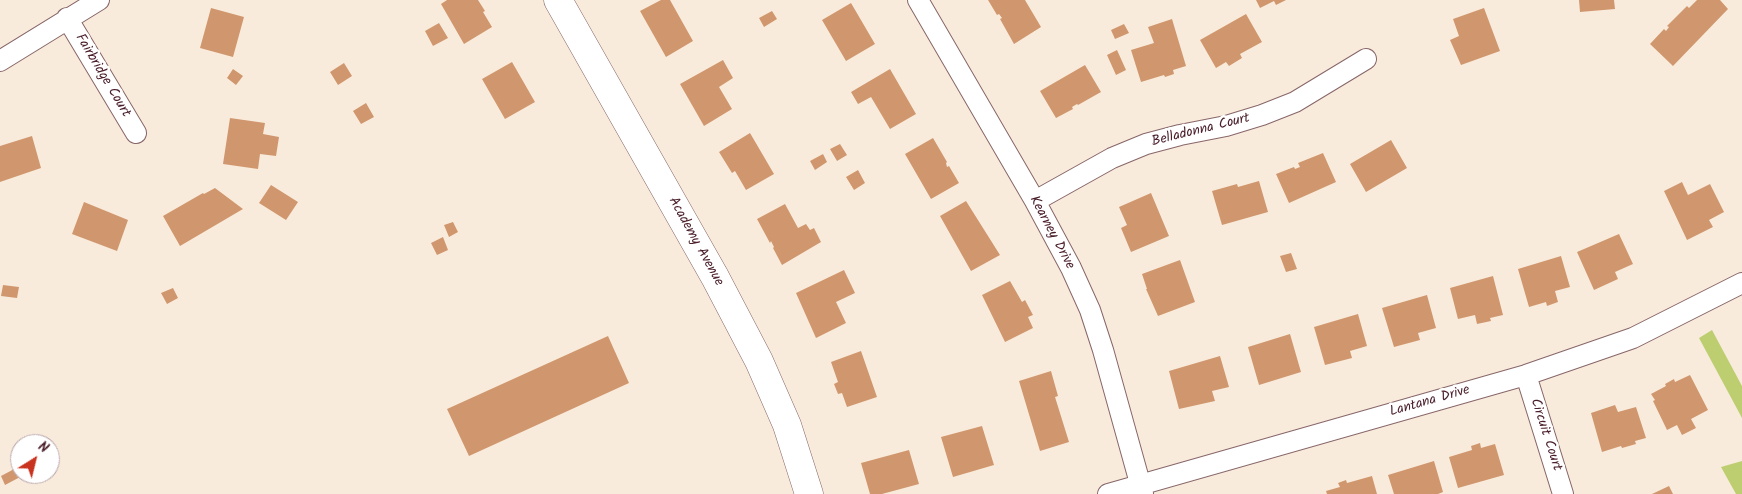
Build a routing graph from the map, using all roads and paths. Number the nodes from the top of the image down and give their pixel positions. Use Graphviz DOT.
graph roads {
  1 [pos="99,0"];
  2 [pos="558,0"];
  3 [pos="918,0"];
  4 [pos="67,18"];
  5 [pos="1366,58"];
  6 [pos="0,61"];
  7 [pos="136,133"];
  8 [pos="1035,202"];
  9 [pos="1742,283"];
  10 [pos="1526,375"];
  11 [pos="1142,489"];
  12 [pos="809,494"];
  13 [pos="1108,494"];
  14 [pos="1563,494"];
  1 -- 4 [label="street"];
  2 -- 12 [label="street, Academy Avenue"];
  3 -- 8 [label="street, Kearney Drive"];
  4 -- 6 [label="street"];
  4 -- 7 [label="street, Fairbridge Court"];
  5 -- 8 [label="street, Belladonna Court"];
  8 -- 11 [label="street, Kearney Drive"];
  9 -- 10 [label="street, Lantana Drive"];
  10 -- 11 [label="street, Lantana Drive"];
  10 -- 14 [label="street, Circuit Court"];
  11 -- 13 [label="street, Lantana Drive"];
}
